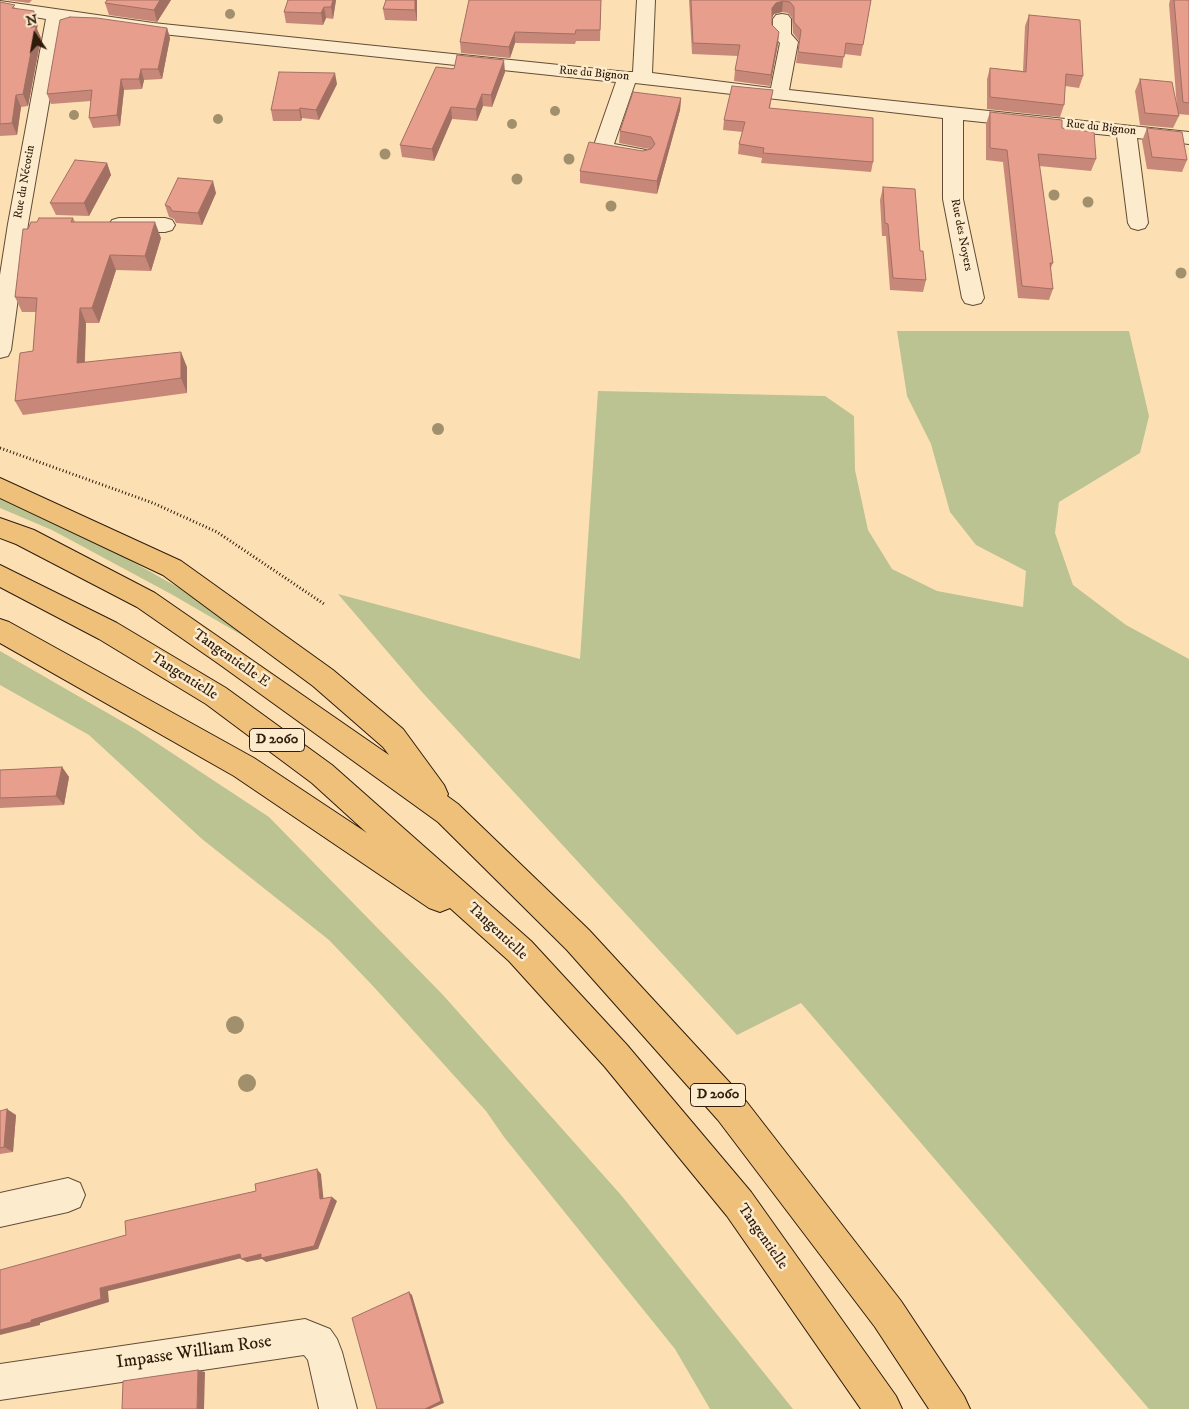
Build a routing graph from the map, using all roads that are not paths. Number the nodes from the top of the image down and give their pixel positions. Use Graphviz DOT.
graph roads {
  1 [pos="646,0"];
  2 [pos="0,6"];
  3 [pos="59,16"];
  4 [pos="782,19"];
  5 [pos="634,77"];
  6 [pos="779,94"];
  7 [pos="953,112"];
  8 [pos="1126,131"];
  9 [pos="1189,138"];
  10 [pos="643,155"];
  11 [pos="1138,223"];
  12 [pos="96,225"];
  13 [pos="166,226"];
  14 [pos="973,298"];
  15 [pos="0,350"];
  16 [pos="0,486"];
  17 [pos="0,528"];
  18 [pos="0,575"];
  19 [pos="0,630"];
  20 [pos="448,813"];
  21 [pos="520,951"];
  22 [pos="68,1195"];
  23 [pos="0,1210"];
  24 [pos="0,1382"];
  25 [pos="338,1409"];
  26 [pos="883,1409"];
  27 [pos="951,1409"];
  1 -- 5 [label="street"];
  2 -- 3 [label="street, Rue du Bignon"];
  3 -- 5 [label="street, Rue du Bignon"];
  3 -- 15 [label="street, Rue du Nécotin"];
  4 -- 6 [label="street"];
  5 -- 6 [label="street, Rue du Bignon"];
  5 -- 10 [label="street"];
  6 -- 7 [label="street, Rue du Bignon"];
  7 -- 8 [label="street, Rue du Bignon"];
  7 -- 14 [label="street, Rue des Noyers"];
  8 -- 9 [label="street, Rue du Bignon"];
  8 -- 11 [label="street"];
  12 -- 13 [label="street"];
  16 -- 20 [label="main road"];
  17 -- 20 [label="main road, Tangentielle E / D 2060"];
  18 -- 21 [label="main road, Tangentielle / D 2060"];
  19 -- 21 [label="main road"];
  20 -- 27 [label="main road, D 2060"];
  21 -- 26 [label="main road, Tangentielle / D 2060"];
  22 -- 23 [label="street"];
  24 -- 25 [label="street, Impasse William Rose"];
}
